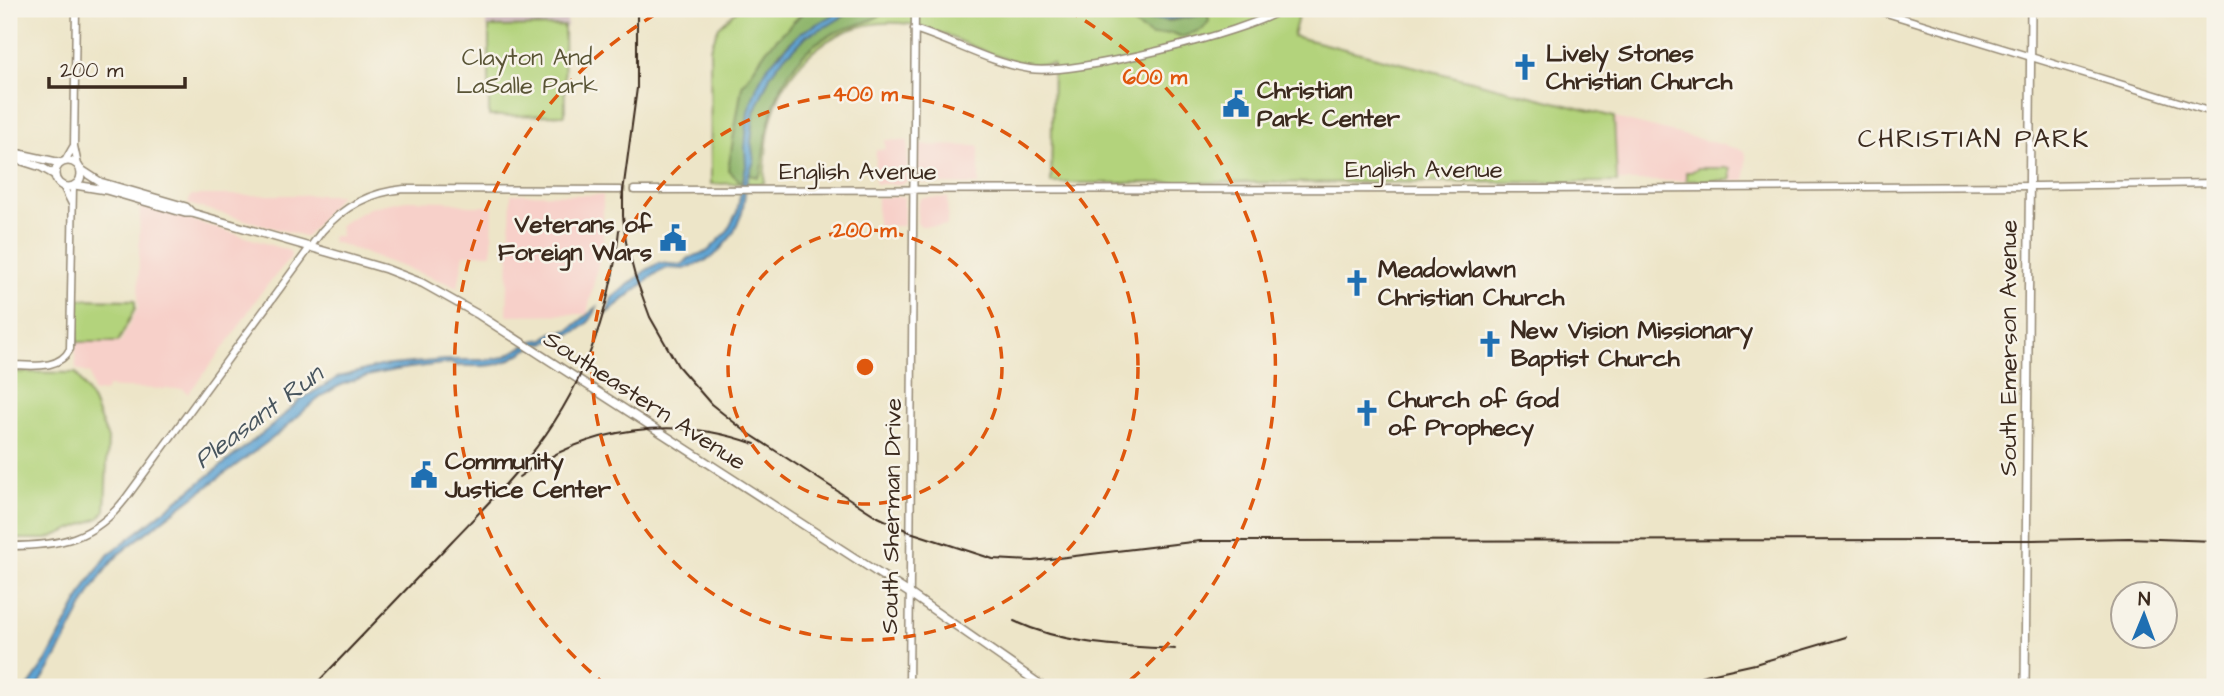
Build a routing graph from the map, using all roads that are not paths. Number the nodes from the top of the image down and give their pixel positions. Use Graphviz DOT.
graph roads {
  1 [pos="76,9"];
  2 [pos="915,9"];
  3 [pos="1283,9"];
  4 [pos="1873,9"];
  5 [pos="2031,9"];
  6 [pos="914,29"];
  7 [pos="2030,57"];
  8 [pos="2215,113"];
  9 [pos="74,146"];
  10 [pos="13,155"];
  11 [pos="63,162"];
  12 [pos="79,167"];
  13 [pos="9,170"];
  14 [pos="55,175"];
  15 [pos="2215,183"];
  16 [pos="74,185"];
  17 [pos="63,186"];
  18 [pos="2029,187"];
  19 [pos="620,190"];
  20 [pos="634,190"];
  21 [pos="913,191"];
  22 [pos="72,206"];
  23 [pos="192,213"];
  24 [pos="312,247"];
  25 [pos="9,365"];
  26 [pos="9,546"];
  27 [pos="909,593"];
  28 [pos="909,687"];
  29 [pos="1044,687"];
  30 [pos="2025,687"];
  1 -- 9 [label="main road"];
  2 -- 6 [label="main road, South Sherman Drive"];
  3 -- 6 [label="main road"];
  4 -- 7 [label="main road"];
  5 -- 7 [label="main road, South Emerson Avenue"];
  6 -- 21 [label="main road, South Sherman Drive"];
  7 -- 8 [label="main road"];
  7 -- 18 [label="main road, South Emerson Avenue"];
  9 -- 11 [label="main road"];
  9 -- 12 [label="main road"];
  10 -- 11 [label="main road"];
  10 -- 13 [label="main road"];
  10 -- 14 [label="main road"];
  11 -- 12 [label="main road"];
  11 -- 14 [label="main road"];
  12 -- 16 [label="main road"];
  12 -- 23 [label="main road, Southeastern Avenue"];
  14 -- 17 [label="main road"];
  15 -- 18 [label="main road, English Avenue"];
  16 -- 17 [label="main road"];
  16 -- 22 [label="main road"];
  16 -- 23 [label="main road, Southeastern Avenue"];
  17 -- 22 [label="main road"];
  18 -- 21 [label="main road, English Avenue"];
  18 -- 30 [label="main road, South Emerson Avenue"];
  19 -- 24 [label="main road"];
  20 -- 21 [label="main road, English Avenue"];
  21 -- 27 [label="main road, South Sherman Drive"];
  22 -- 25 [label="main road"];
  23 -- 24 [label="main road, Southeastern Avenue"];
  24 -- 26 [label="main road"];
  24 -- 27 [label="main road, Southeastern Avenue"];
  27 -- 28 [label="main road, South Sherman Drive"];
  27 -- 29 [label="main road, Southeastern Avenue"];
}
